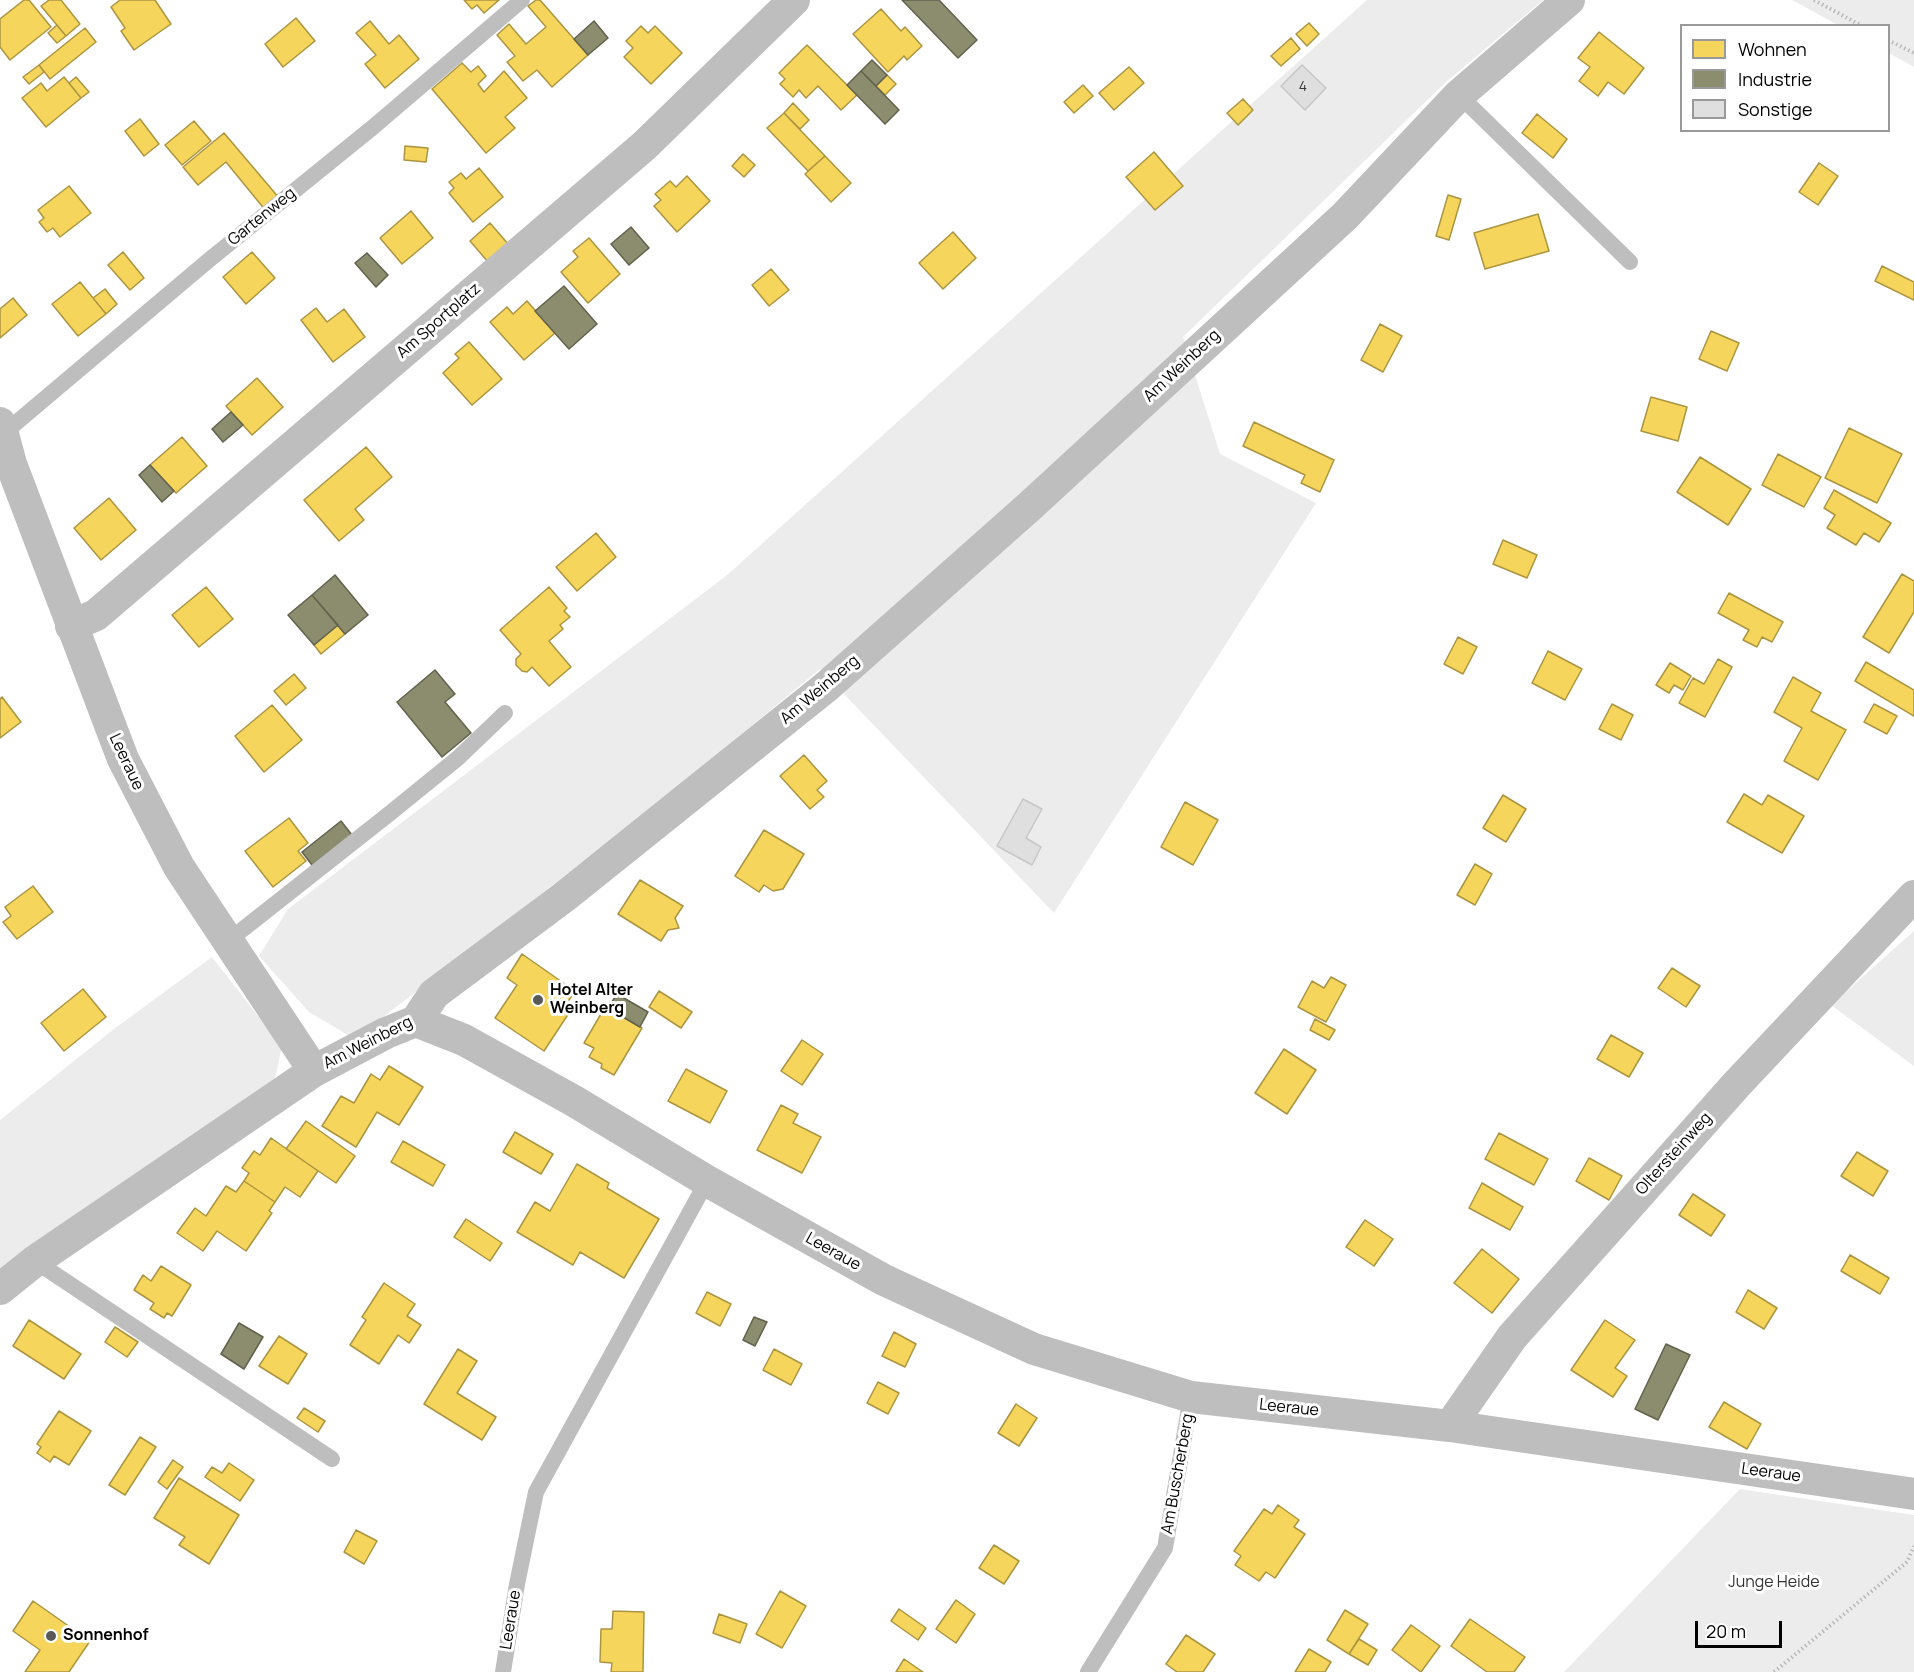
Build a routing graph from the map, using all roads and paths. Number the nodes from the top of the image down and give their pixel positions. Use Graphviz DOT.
graph roads {
  1 [pos="522,0"];
  2 [pos="794,0"];
  3 [pos="1569,0"];
  4 [pos="1814,0"];
  5 [pos="1858,24"];
  6 [pos="1890,41"];
  7 [pos="1914,53"];
  8 [pos="1459,95"];
  9 [pos="1630,262"];
  10 [pos="3,448"];
  11 [pos="71,626"];
  12 [pos="505,713"];
  13 [pos="1914,896"];
  14 [pos="228,941"];
  15 [pos="416,1021"];
  16 [pos="314,1071"];
  17 [pos="707,1181"];
  18 [pos="35,1261"];
  19 [pos="0,1289"];
  20 [pos="1191,1397"];
  21 [pos="1450,1426"];
  22 [pos="332,1459"];
  23 [pos="1914,1494"];
  24 [pos="1914,1546"];
  25 [pos="503,1672"];
  26 [pos="1088,1672"];
  27 [pos="1774,1672"];
  1 -- 10 [label="lane, Gartenweg"];
  2 -- 11 [label="street, Am Sportplatz"];
  3 -- 8 [label="street, Am Weinberg"];
  4 -- 5 [label="path"];
  6 -- 7 [label="path"];
  8 -- 9 [label="lane"];
  8 -- 15 [label="street, Am Weinberg"];
  10 -- 11 [label="street, Leeraue"];
  11 -- 14 [label="street, Leeraue"];
  12 -- 14 [label="lane"];
  13 -- 21 [label="street, Oltersteinweg"];
  14 -- 16 [label="street, Leeraue"];
  15 -- 16 [label="street, Am Weinberg"];
  15 -- 17 [label="street, Leeraue"];
  16 -- 18 [label="street, Am Weinberg"];
  17 -- 20 [label="street, Leeraue"];
  17 -- 25 [label="lane, Leeraue"];
  18 -- 19 [label="street, Am Weinberg"];
  18 -- 22 [label="lane"];
  20 -- 21 [label="street, Leeraue"];
  20 -- 26 [label="lane, Am Buscherberg"];
  21 -- 23 [label="street, Leeraue"];
  24 -- 27 [label="path"];
}
